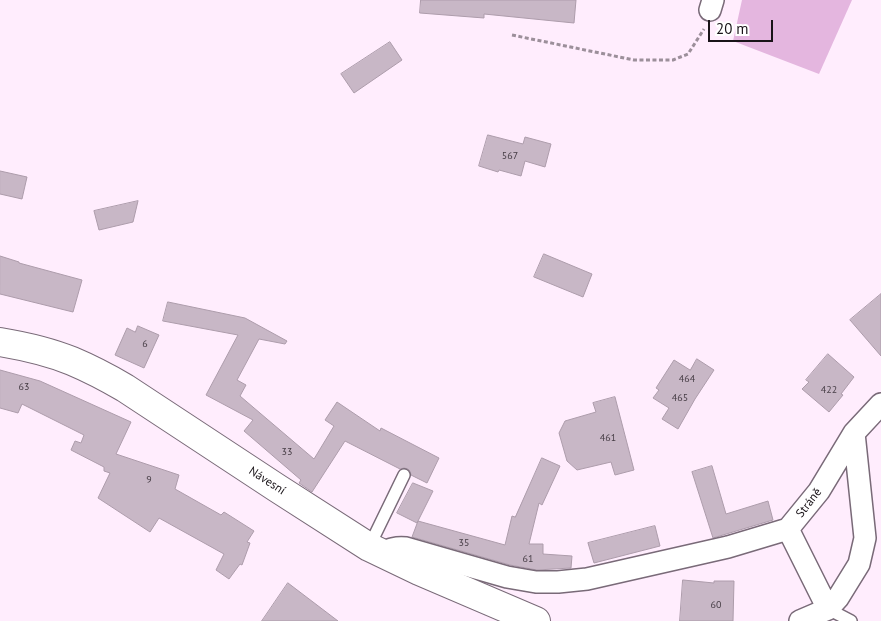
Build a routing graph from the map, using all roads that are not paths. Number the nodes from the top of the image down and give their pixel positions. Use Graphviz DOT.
graph roads {
  1 [pos="0,342"];
  2 [pos="881,404"];
  3 [pos="854,433"];
  4 [pos="404,475"];
  5 [pos="788,529"];
  6 [pos="375,550"];
  7 [pos="828,609"];
  8 [pos="536,621"];
  9 [pos="800,621"];
  10 [pos="851,621"];
  1 -- 6 [label="street, Návesní"];
  2 -- 3 [label="street, Stráně"];
  3 -- 5 [label="street, Stráně"];
  3 -- 7 [label="street"];
  4 -- 6 [label="lane"];
  5 -- 6 [label="street"];
  5 -- 7 [label="street, Stráně"];
  6 -- 8 [label="street, Návesní"];
  7 -- 9 [label="street"];
  7 -- 10 [label="lane"];
}
